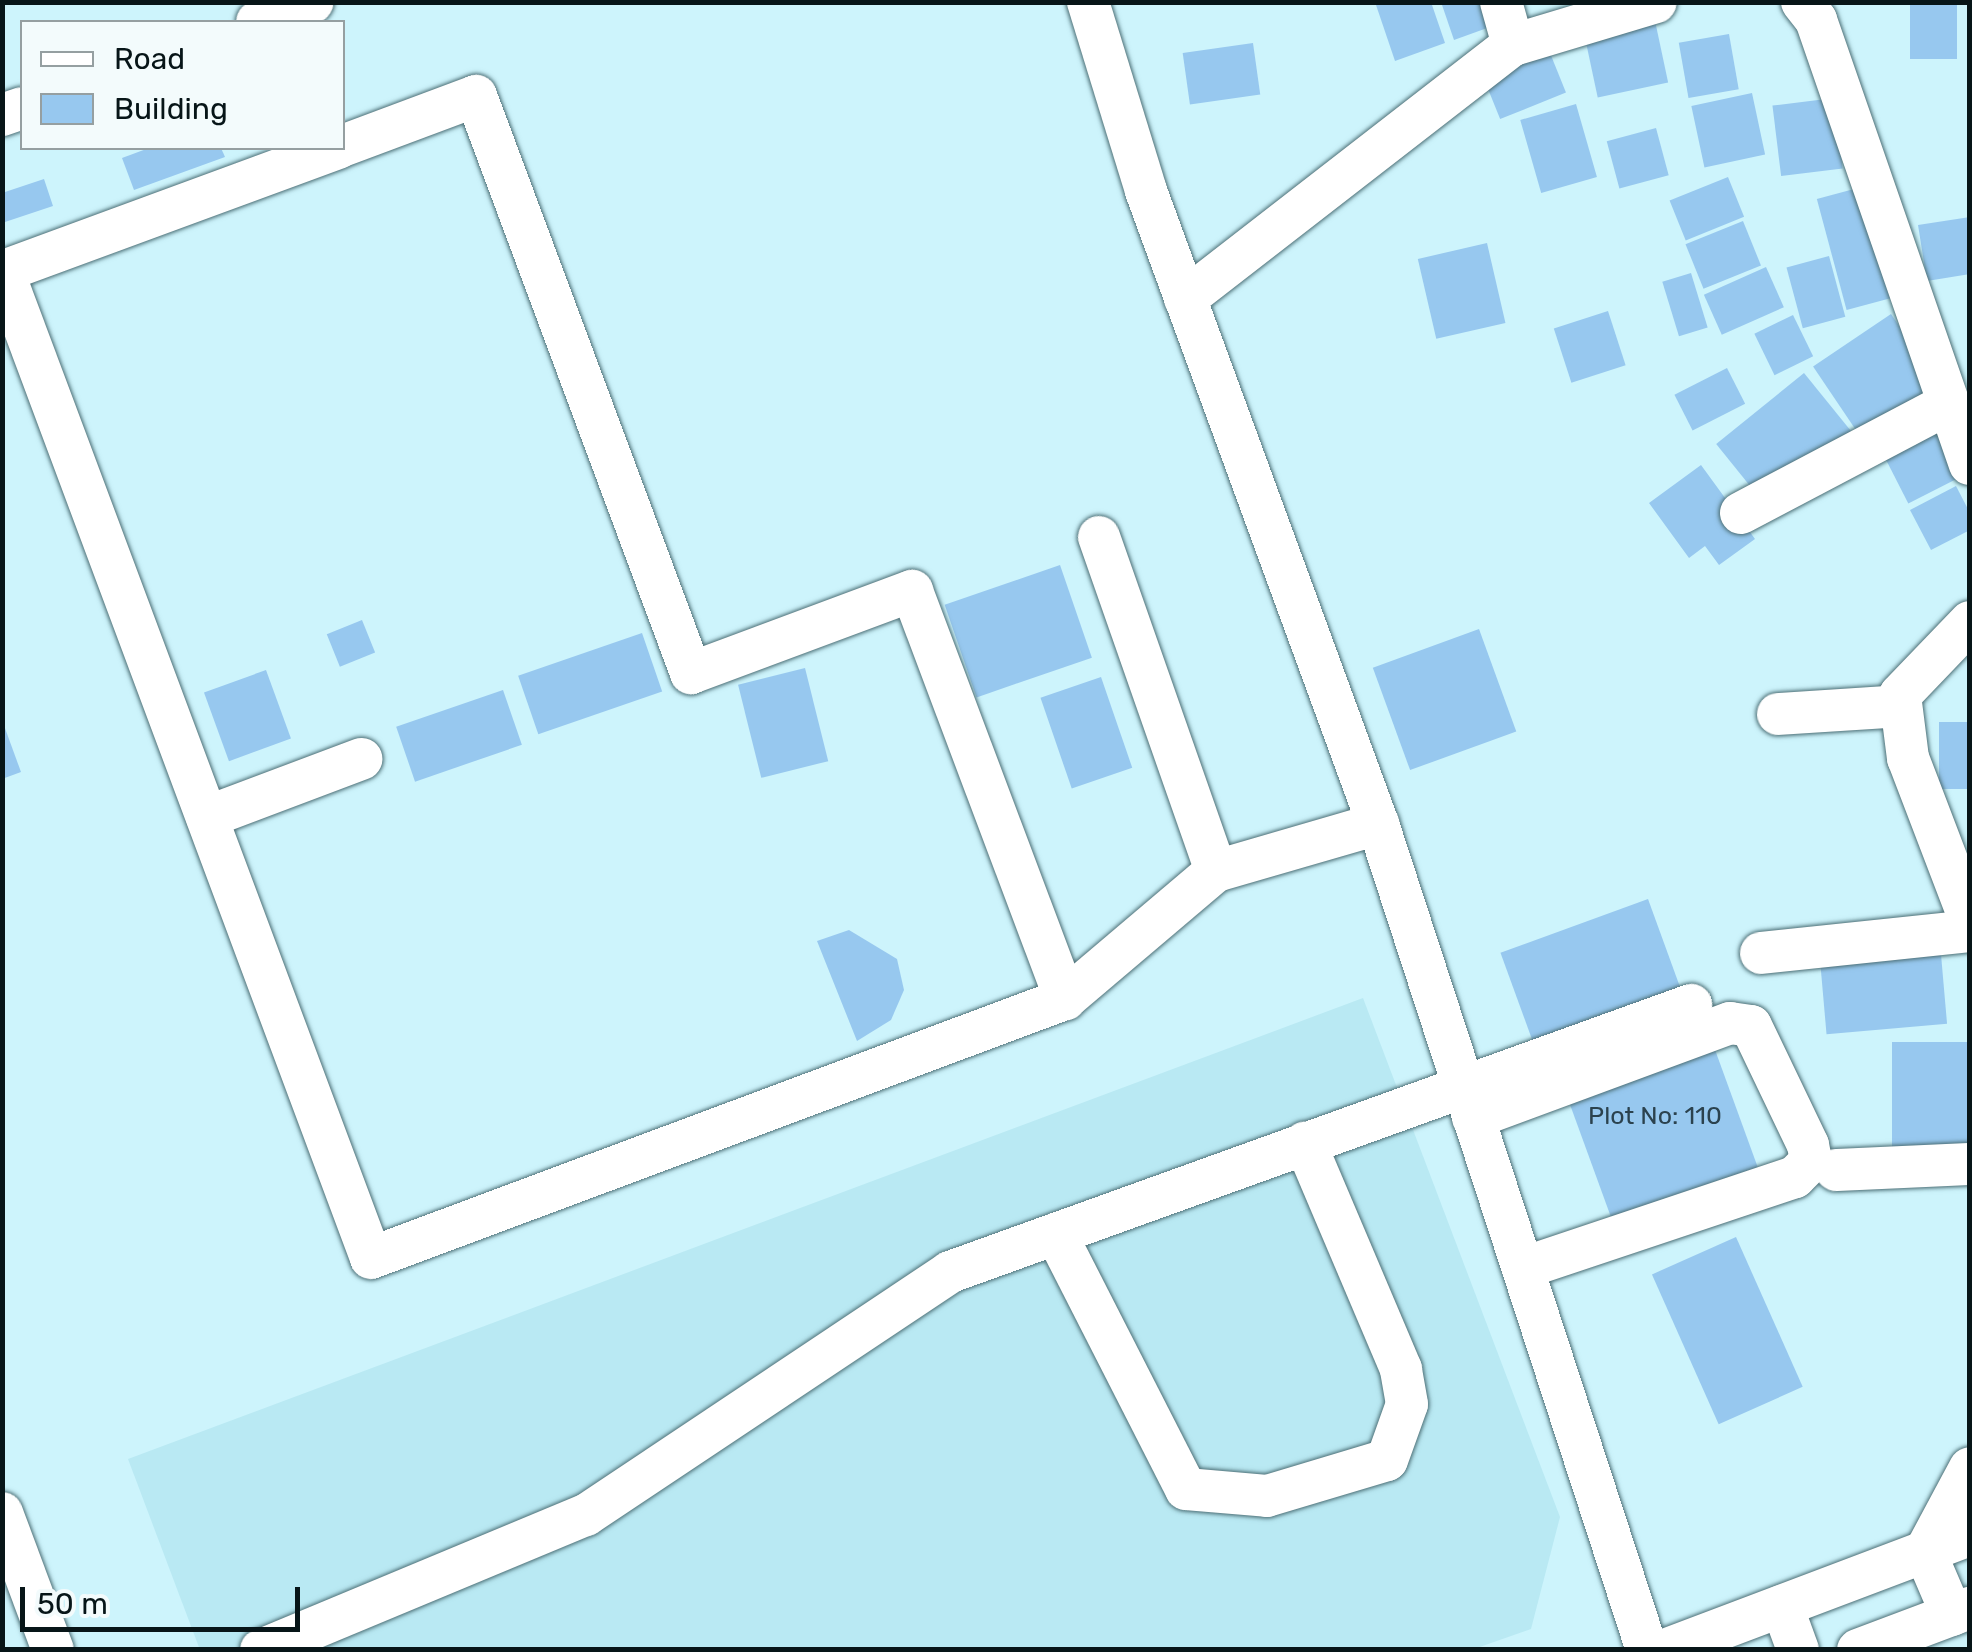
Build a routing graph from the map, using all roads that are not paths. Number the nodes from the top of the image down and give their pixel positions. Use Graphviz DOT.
graph roads {
  1 [pos="312,2"];
  2 [pos="1088,2"];
  3 [pos="1501,2"];
  4 [pos="1656,2"];
  5 [pos="1817,8"];
  6 [pos="262,20"];
  7 [pos="1513,45"];
  8 [pos="345,145"];
  9 [pos="332,150"];
  10 [pos="1185,299"];
  11 [pos="1948,404"];
  12 [pos="1970,464"];
  13 [pos="1740,514"];
  14 [pos="1099,537"];
  15 [pos="1970,622"];
  16 [pos="1901,706"];
  17 [pos="1778,714"];
  18 [pos="361,759"];
  19 [pos="207,817"];
  20 [pos="1378,824"];
  21 [pos="1216,871"];
  22 [pos="1970,920"];
  23 [pos="1970,930"];
  24 [pos="1761,953"];
  25 [pos="1065,999"];
  26 [pos="1690,1005"];
  27 [pos="1468,1102"];
  28 [pos="1305,1143"];
  29 [pos="1970,1164"];
  30 [pos="1836,1170"];
  31 [pos="1056,1234"];
  32 [pos="1522,1268"];
  33 [pos="1970,1468"];
  34 [pos="2,1513"];
  35 [pos="1970,1535"];
  36 [pos="1924,1552"];
  37 [pos="1782,1606"];
  38 [pos="1961,1611"];
  39 [pos="53,1650"];
  40 [pos="262,1650"];
  41 [pos="1647,1650"];
  42 [pos="1665,1650"];
  43 [pos="1798,1650"];
  44 [pos="1858,1650"];
  1 -- 6 [label="street"];
  2 -- 10 [label="street"];
  3 -- 7 [label="street"];
  4 -- 7 [label="street"];
  5 -- 11 [label="street"];
  7 -- 10 [label="street"];
  8 -- 25 [label="street"];
  9 -- 19 [label="street"];
  10 -- 20 [label="street"];
  11 -- 12 [label="street"];
  11 -- 13 [label="street"];
  14 -- 21 [label="street"];
  15 -- 16 [label="street"];
  16 -- 17 [label="street"];
  16 -- 22 [label="street"];
  18 -- 19 [label="street"];
  19 -- 25 [label="street"];
  20 -- 21 [label="street"];
  20 -- 27 [label="street"];
  21 -- 25 [label="street"];
  23 -- 24 [label="street"];
  26 -- 27 [label="street"];
  27 -- 28 [label="street"];
  27 -- 32 [label="street"];
  27 -- 32 [label="street"];
  28 -- 31 [label="street"];
  28 -- 31 [label="street"];
  29 -- 30 [label="street"];
  31 -- 40 [label="street"];
  32 -- 41 [label="street"];
  33 -- 36 [label="street"];
  34 -- 39 [label="street"];
  35 -- 36 [label="street"];
  36 -- 37 [label="street"];
  36 -- 38 [label="street"];
  37 -- 42 [label="street"];
  37 -- 43 [label="street"];
  38 -- 44 [label="street"];
}
